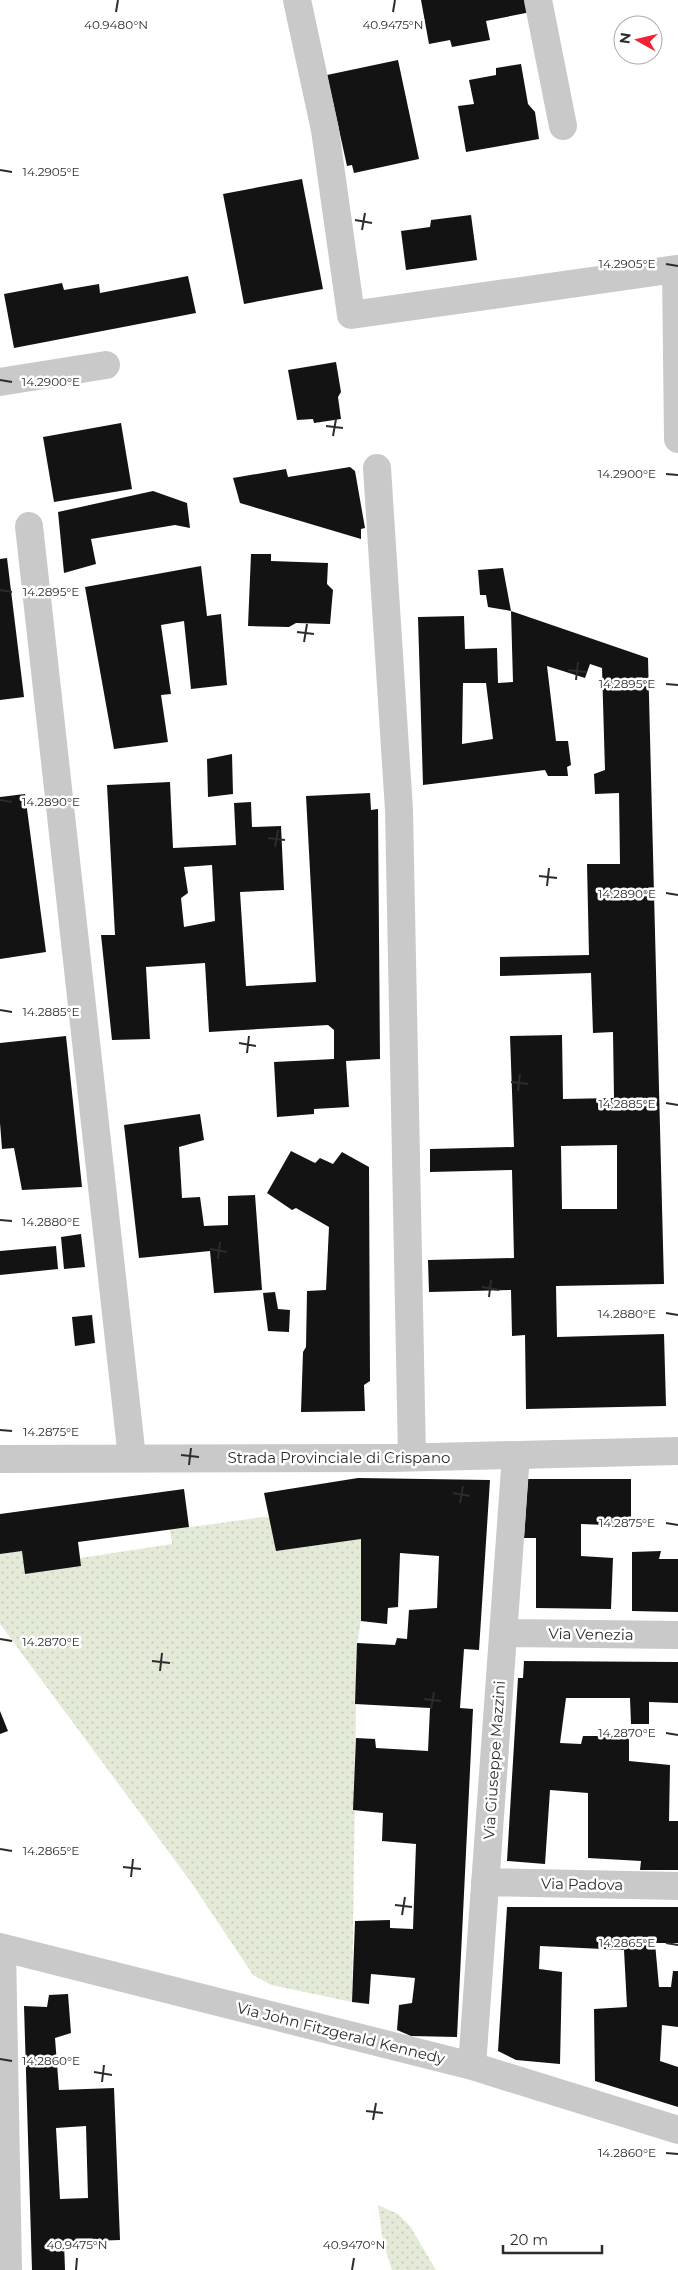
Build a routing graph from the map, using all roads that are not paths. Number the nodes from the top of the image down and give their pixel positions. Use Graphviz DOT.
graph roads {
  1 [pos="297,0"];
  2 [pos="538,0"];
  3 [pos="563,126"];
  4 [pos="106,365"];
  5 [pos="0,382"];
  6 [pos="678,438"];
  7 [pos="377,468"];
  8 [pos="29,526"];
  9 [pos="678,1451"];
  10 [pos="516,1455"];
  11 [pos="412,1457"];
  12 [pos="132,1458"];
  13 [pos="0,1459"];
  14 [pos="503,1633"];
  15 [pos="678,1635"];
  16 [pos="485,1882"];
  17 [pos="678,1886"];
  18 [pos="1,1948"];
  19 [pos="472,2066"];
  20 [pos="678,2130"];
  21 [pos="8,2270"];
  1 -- 6 [label="street"];
  2 -- 3 [label="street"];
  4 -- 5 [label="street"];
  7 -- 11 [label="street"];
  8 -- 12 [label="street"];
  9 -- 10 [label="street, Strada Provinciale di Crispano"];
  10 -- 11 [label="street, Strada Provinciale di Crispano"];
  10 -- 14 [label="street, Via Giuseppe Mazzini"];
  11 -- 12 [label="street, Strada Provinciale di Crispano"];
  12 -- 13 [label="street, Strada Provinciale di Crispano"];
  14 -- 15 [label="street, Via Venezia"];
  14 -- 16 [label="street, Via Giuseppe Mazzini"];
  16 -- 17 [label="street, Via Padova"];
  16 -- 19 [label="street, Via Giuseppe Mazzini"];
  18 -- 19 [label="street, Via John Fitzgerald Kennedy"];
  18 -- 21 [label="street"];
  19 -- 20 [label="street, Via John Fitzgerald Kennedy"];
}
